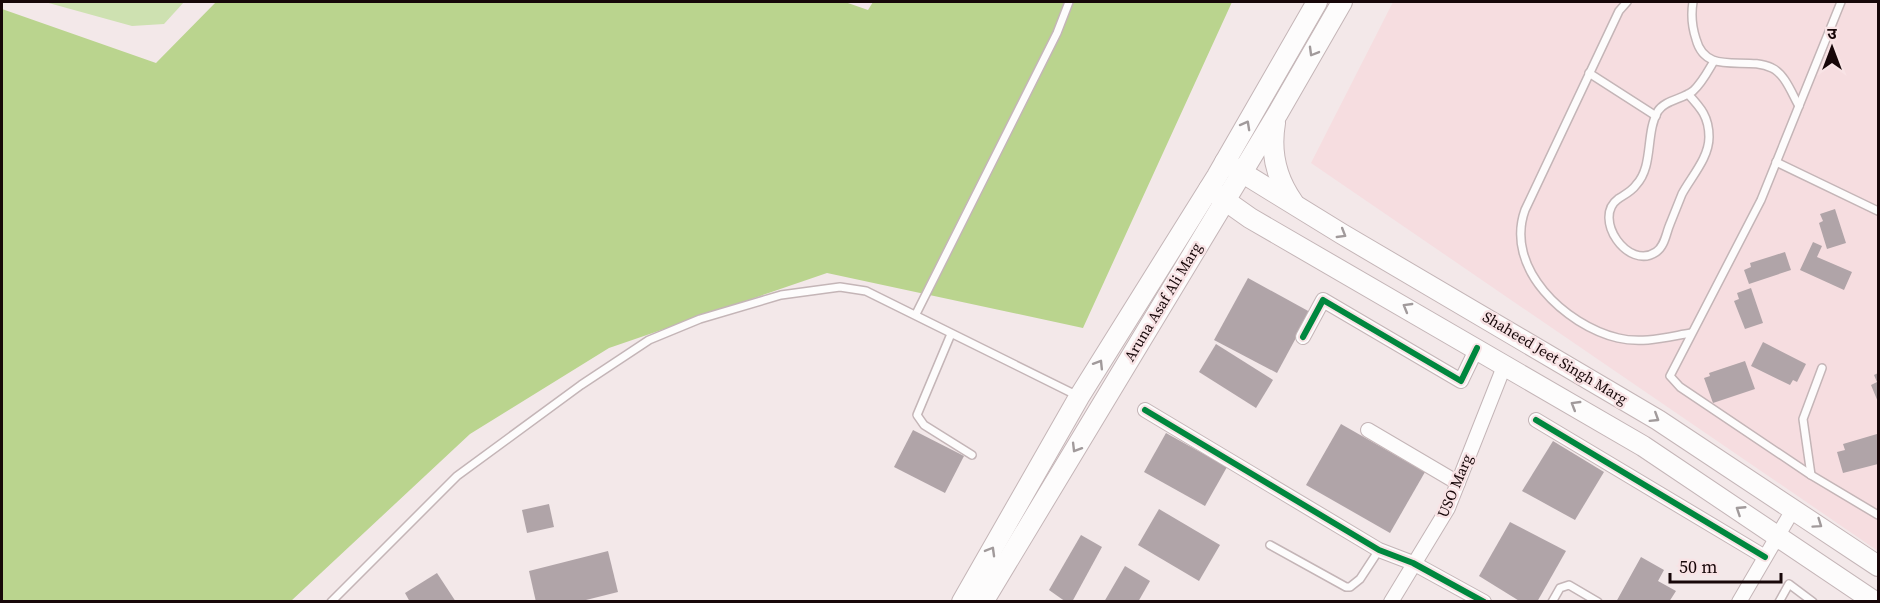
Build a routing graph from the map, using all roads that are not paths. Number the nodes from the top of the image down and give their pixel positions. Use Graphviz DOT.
graph roads {
  1 [pos="1069,2"];
  2 [pos="1317,2"];
  3 [pos="1342,2"];
  4 [pos="1627,2"];
  5 [pos="1693,2"];
  6 [pos="1841,2"];
  7 [pos="1714,61"];
  8 [pos="1589,74"];
  9 [pos="1688,94"];
  10 [pos="1799,106"];
  11 [pos="1278,113"];
  12 [pos="1656,116"];
  13 [pos="1776,162"];
  14 [pos="1233,167"];
  15 [pos="1217,194"];
  16 [pos="1293,202"];
  17 [pos="1877,209"];
  18 [pos="916,314"];
  19 [pos="1691,333"];
  20 [pos="951,334"];
  21 [pos="1303,337"];
  22 [pos="1477,348"];
  23 [pos="1505,364"];
  24 [pos="1822,368"];
  25 [pos="1079,396"];
  26 [pos="1099,409"];
  27 [pos="1145,410"];
  28 [pos="1536,420"];
  29 [pos="1368,430"];
  30 [pos="972,455"];
  31 [pos="1811,475"];
  32 [pos="1458,483"];
  33 [pos="1794,508"];
  34 [pos="1878,515"];
  35 [pos="1778,535"];
  36 [pos="1270,545"];
  37 [pos="1379,550"];
  38 [pos="1765,557"];
  39 [pos="1413,563"];
  40 [pos="1878,566"];
  41 [pos="332,602"];
  42 [pos="962,602"];
  43 [pos="983,602"];
  44 [pos="1391,602"];
  45 [pos="1484,602"];
  46 [pos="1552,602"];
  47 [pos="1598,602"];
  48 [pos="1739,602"];
  49 [pos="1779,602"];
  50 [pos="1813,602"];
  51 [pos="1875,602"];
  1 -- 18 [label="lane"];
  14 -- 2 [label="main road, Aruna Asaf Ali Marg, one-way"];
  3 -- 11 [label="main road, Aruna Asaf Ali Marg, one-way"];
  4 -- 8 [label="lane"];
  5 -- 7 [label="lane"];
  6 -- 10 [label="lane"];
  7 -- 9 [label="lane"];
  7 -- 10 [label="lane"];
  8 -- 12 [label="lane"];
  8 -- 19 [label="lane"];
  9 -- 12 [label="lane"];
  9 -- 12 [label="lane"];
  10 -- 13 [label="lane"];
  11 -- 14 [label="main road, Aruna Asaf Ali Marg"];
  11 -- 16 [label="main road"];
  13 -- 17 [label="lane"];
  13 -- 19 [label="lane"];
  14 -- 15 [label="main road, Aruna Asaf Ali Marg"];
  14 -- 16 [label="main road, Shaheed Jeet Singh Marg"];
  22 -- 15 [label="main road, Shaheed Jeet Singh Marg, one-way"];
  25 -- 15 [label="main road, Aruna Asaf Ali Marg, one-way"];
  15 -- 26 [label="main road, Aruna Asaf Ali Marg"];
  16 -- 33 [label="main road, Shaheed Jeet Singh Marg, one-way"];
  18 -- 20 [label="lane"];
  18 -- 41 [label="lane"];
  19 -- 31 [label="lane"];
  20 -- 25 [label="lane"];
  20 -- 30 [label="lane"];
  21 -- 22 [label="street"];
  22 -- 23 [label="main road, Shaheed Jeet Singh Marg"];
  23 -- 32 [label="street, USO Marg"];
  35 -- 23 [label="main road, Shaheed Jeet Singh Marg, one-way"];
  24 -- 31 [label="lane"];
  25 -- 26 [label="street"];
  42 -- 25 [label="main road, Aruna Asaf Ali Marg, one-way"];
  26 -- 43 [label="main road, Aruna Asaf Ali Marg, one-way"];
  27 -- 37 [label="street"];
  28 -- 38 [label="street"];
  29 -- 32 [label="street"];
  31 -- 34 [label="lane"];
  32 -- 39 [label="street, USO Marg"];
  33 -- 35 [label="street"];
  33 -- 40 [label="main road, Shaheed Jeet Singh Marg, one-way"];
  35 -- 38 [label="street"];
  35 -- 51 [label="main road, Shaheed Jeet Singh Marg"];
  36 -- 37 [label="lane"];
  37 -- 39 [label="street"];
  38 -- 48 [label="street"];
  39 -- 44 [label="street, USO Marg"];
  39 -- 45 [label="street"];
  46 -- 47 [label="lane"];
  49 -- 50 [label="lane"];
}
